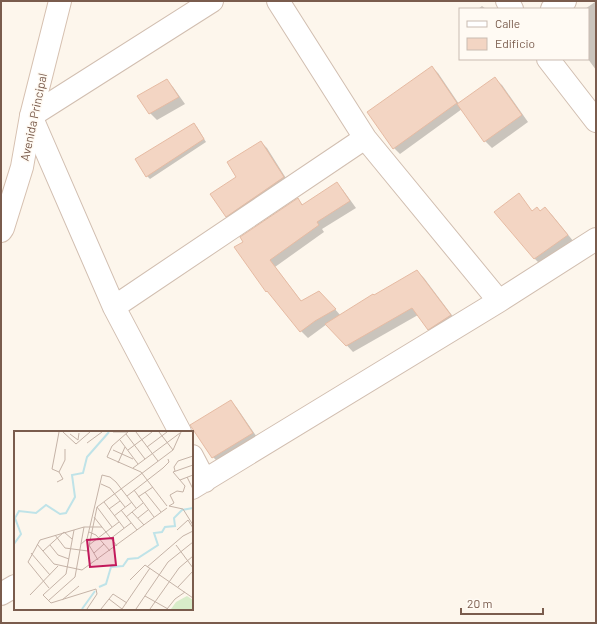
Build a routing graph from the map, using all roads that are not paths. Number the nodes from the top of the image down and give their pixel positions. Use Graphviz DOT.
graph roads {
  1 [pos="60,1"];
  2 [pos="212,1"];
  3 [pos="278,1"];
  4 [pos="565,1"];
  5 [pos="554,8"];
  6 [pos="549,60"];
  7 [pos="31,116"];
  8 [pos="596,121"];
  9 [pos="365,138"];
  10 [pos="1,231"];
  11 [pos="596,239"];
  12 [pos="499,301"];
  13 [pos="114,307"];
  14 [pos="179,431"];
  15 [pos="193,460"];
  16 [pos="199,485"];
  17 [pos="14,587"];
  18 [pos="1,594"];
  1 -- 7 [label="street, Avenida Principal"];
  2 -- 7 [label="street"];
  3 -- 9 [label="street"];
  4 -- 5 [label="street"];
  6 -- 8 [label="street"];
  7 -- 10 [label="street, Avenida Principal"];
  7 -- 13 [label="street"];
  9 -- 12 [label="street"];
  9 -- 13 [label="street"];
  11 -- 12 [label="street"];
  12 -- 16 [label="street"];
  13 -- 14 [label="street"];
  15 -- 16 [label="street"];
  17 -- 18 [label="street"];
}
